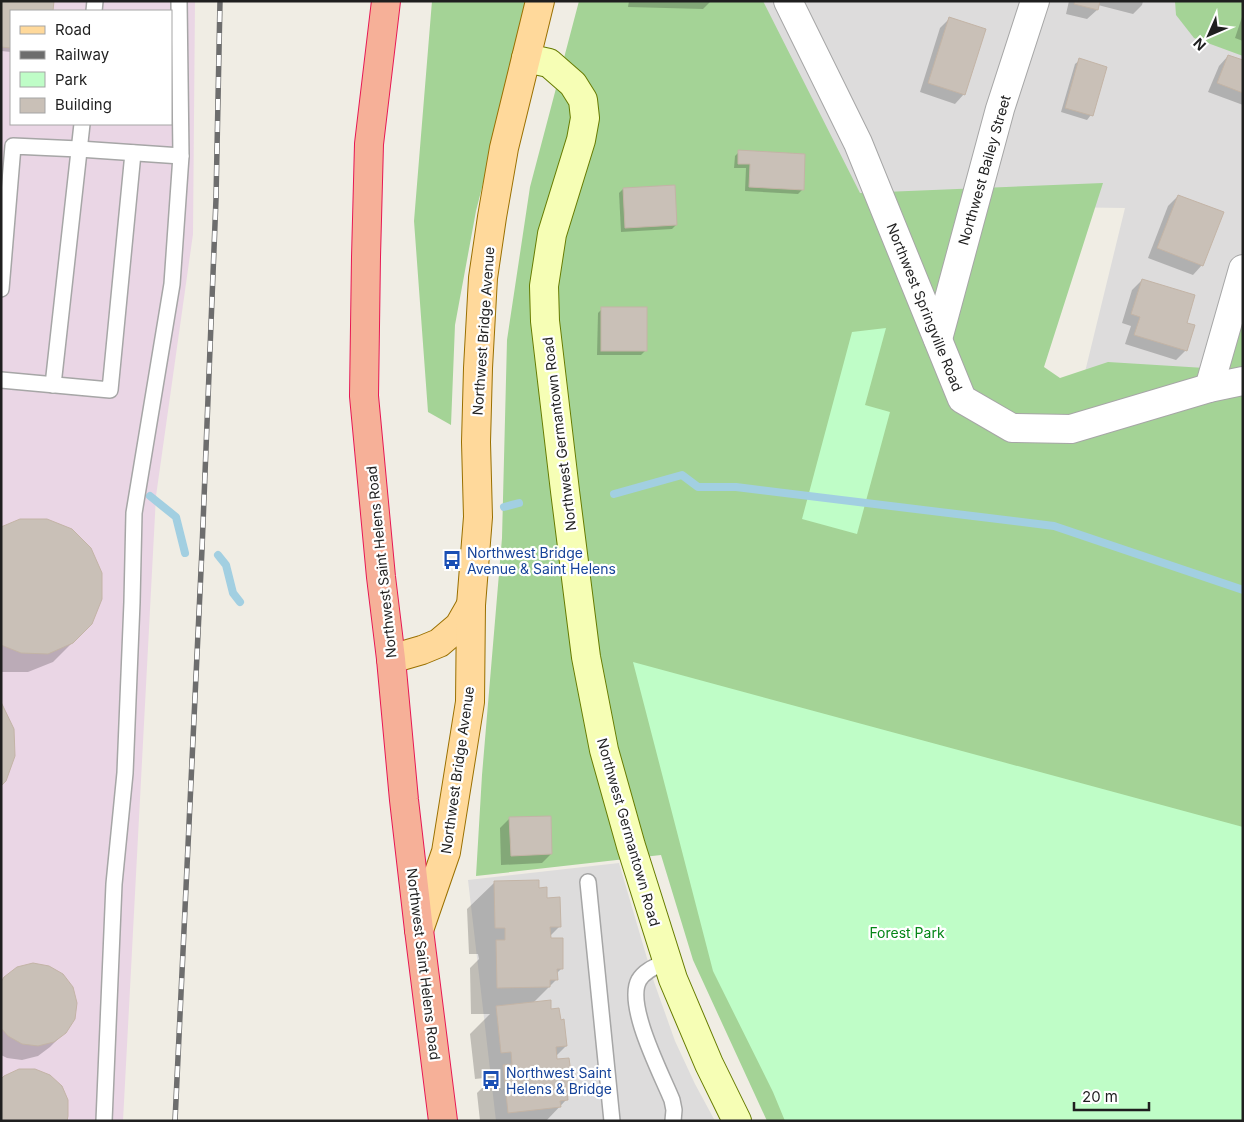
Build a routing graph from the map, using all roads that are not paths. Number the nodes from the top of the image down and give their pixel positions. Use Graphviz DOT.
graph roads {
  1 [pos="179,1"];
  2 [pos="386,1"];
  3 [pos="540,1"];
  4 [pos="788,1"];
  5 [pos="1035,1"];
  6 [pos="526,58"];
  7 [pos="82,125"];
  8 [pos="79,149"];
  9 [pos="133,153"];
  10 [pos="180,156"];
  11 [pos="1243,268"];
  12 [pos="1,289"];
  13 [pos="938,339"];
  14 [pos="1,380"];
  15 [pos="1243,381"];
  16 [pos="52,385"];
  17 [pos="1209,388"];
  18 [pos="471,605"];
  19 [pos="391,659"];
  20 [pos="588,882"];
  21 [pos="419,930"];
  22 [pos="667,961"];
  23 [pos="104,1121"];
  24 [pos="443,1121"];
  25 [pos="612,1121"];
  26 [pos="674,1121"];
  27 [pos="737,1121"];
  1 -- 10 [label="lane"];
  2 -- 19 [label="highway, Northwest Saint Helens Road"];
  3 -- 6 [label="main road, Northwest Bridge Avenue"];
  4 -- 13 [label="street, Northwest Springville Road"];
  5 -- 13 [label="street, Northwest Bailey Street"];
  6 -- 18 [label="main road, Northwest Bridge Avenue"];
  6 -- 22 [label="main road, Northwest Germantown Road"];
  7 -- 8 [label="lane"];
  8 -- 9 [label="lane"];
  8 -- 12 [label="lane"];
  8 -- 16 [label="lane"];
  9 -- 10 [label="lane"];
  9 -- 16 [label="lane"];
  10 -- 23 [label="lane"];
  11 -- 17 [label="street"];
  13 -- 17 [label="street, Northwest Springville Road"];
  14 -- 16 [label="lane"];
  15 -- 17 [label="street, Northwest Springville Road"];
  18 -- 19 [label="main road, Northwest Bridge Avenue"];
  18 -- 21 [label="main road, Northwest Bridge Avenue"];
  19 -- 21 [label="highway, Northwest Saint Helens Road"];
  20 -- 25 [label="lane"];
  21 -- 24 [label="highway, Northwest Saint Helens Road"];
  22 -- 26 [label="lane"];
  22 -- 27 [label="main road, Northwest Germantown Road"];
}
